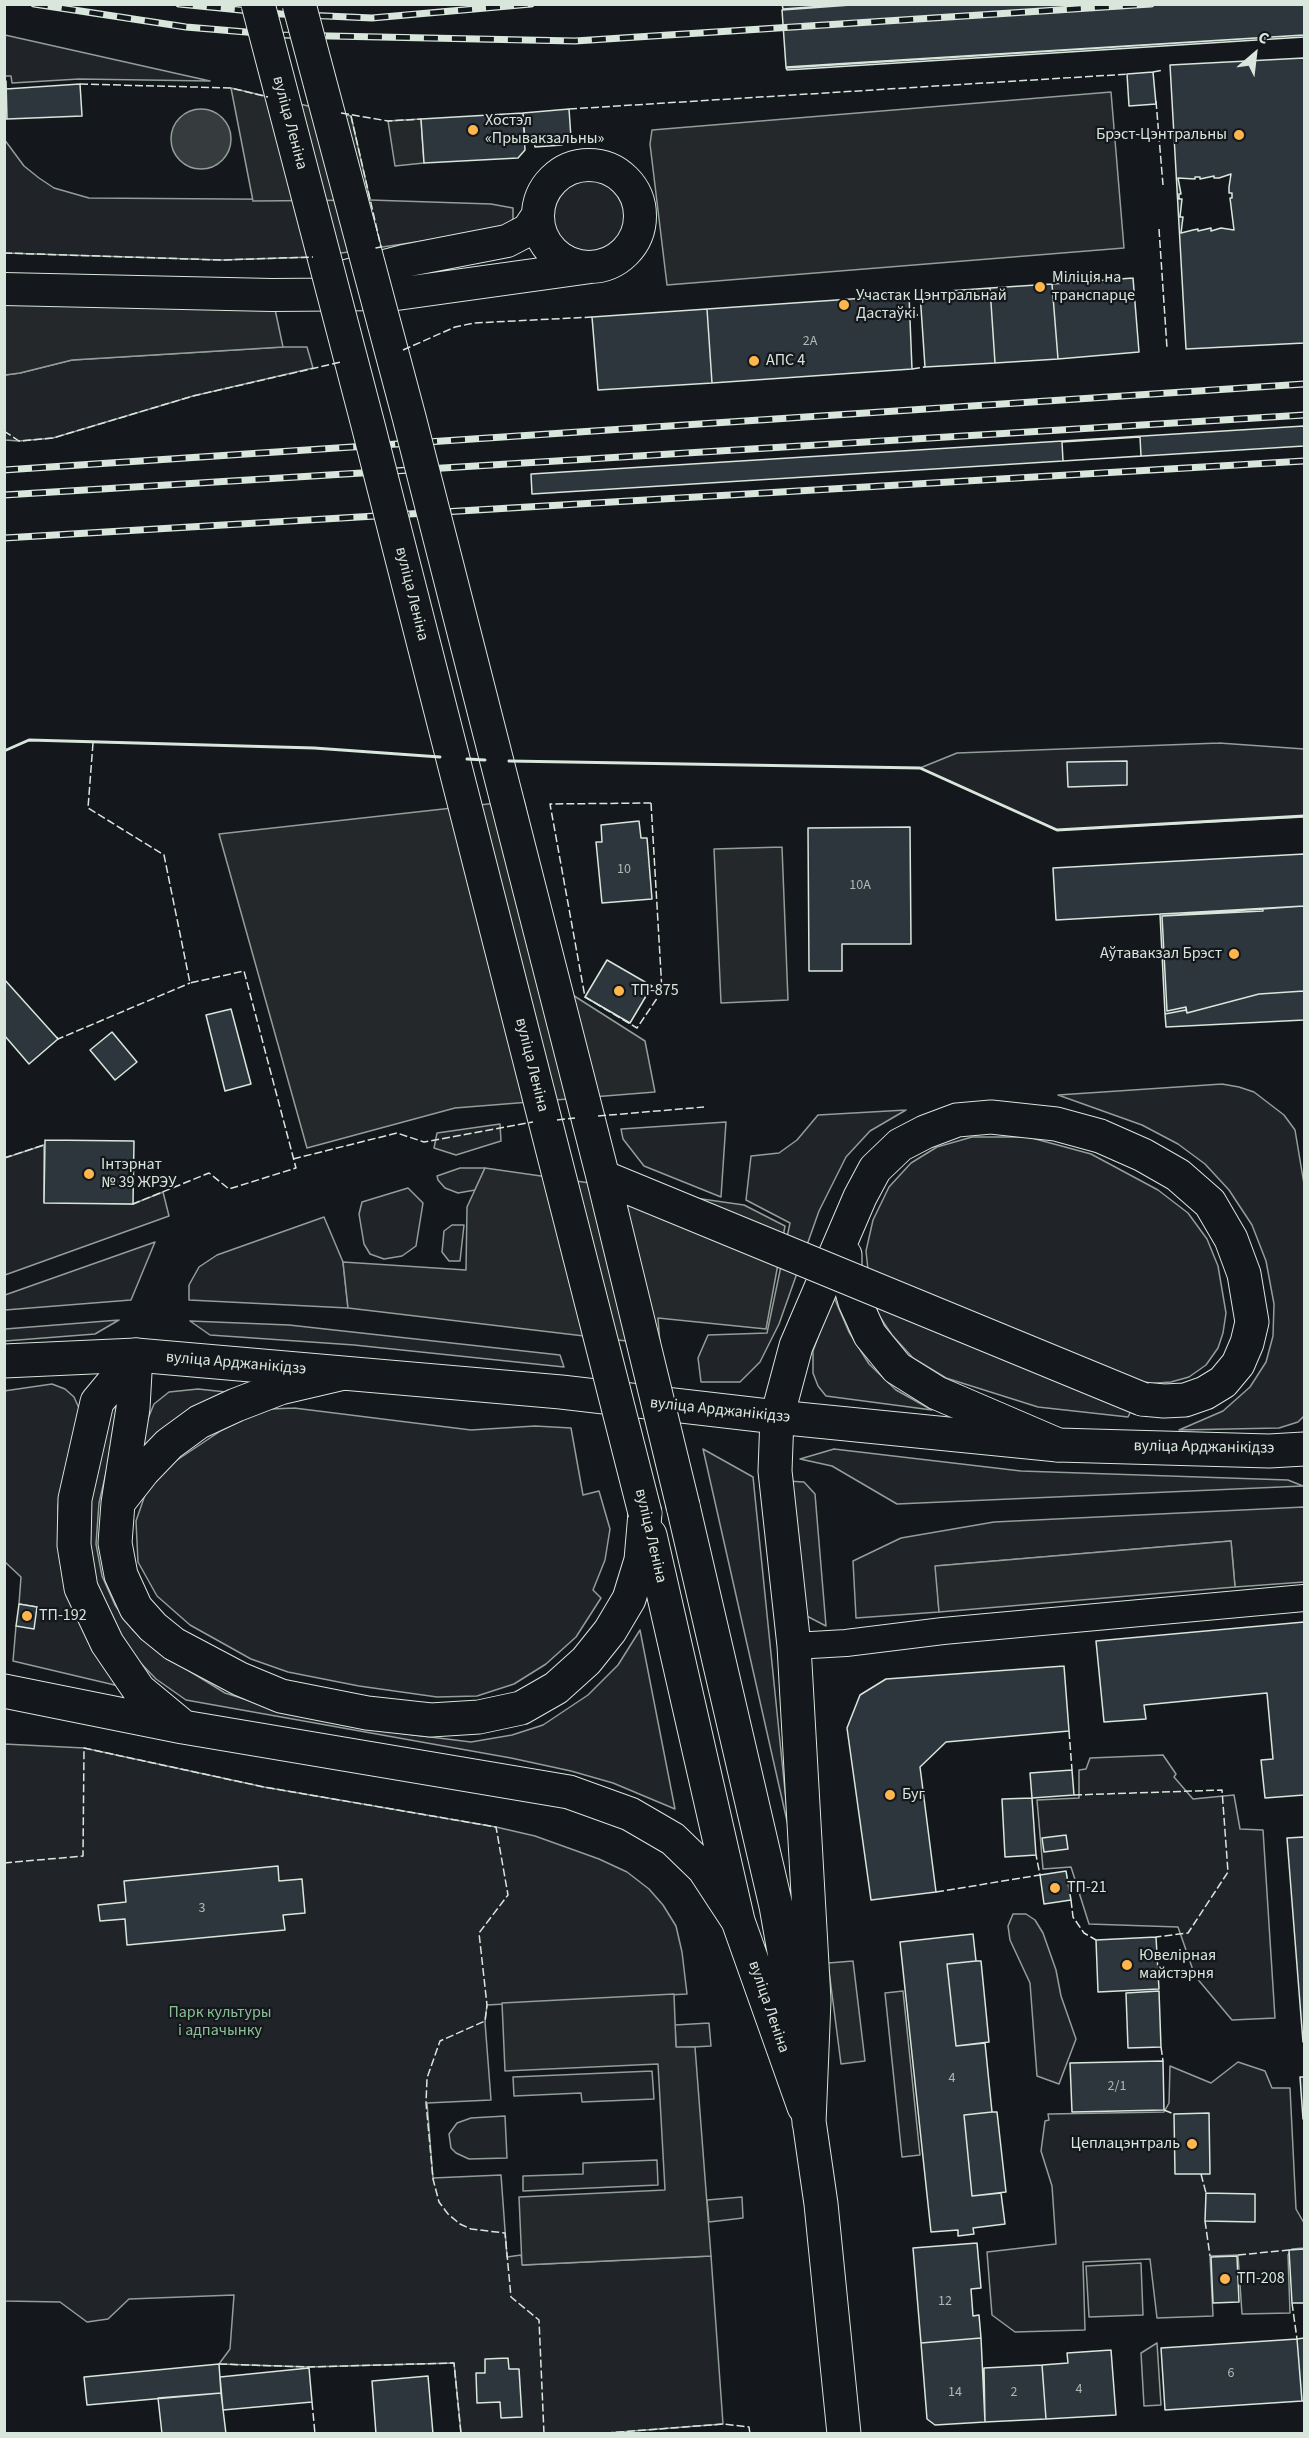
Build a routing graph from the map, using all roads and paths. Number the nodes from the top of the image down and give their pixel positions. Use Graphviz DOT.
graph roads {
  1 [pos="258,4"];
  2 [pos="299,4"];
  3 [pos="538,215"];
  4 [pos="591,267"];
  5 [pos="4,289"];
  6 [pos="272,295"];
  7 [pos="603,1177"];
  8 [pos="845,1232"];
  9 [pos="136,1355"];
  10 [pos="4,1361"];
  11 [pos="340,1374"];
  12 [pos="777,1417"];
  13 [pos="1058,1445"];
  14 [pos="1305,1449"];
  15 [pos="118,1503"];
  16 [pos="645,1513"];
  17 [pos="1305,1598"];
  18 [pos="794,1646"];
  19 [pos="4,1691"];
  20 [pos="183,1727"];
  21 [pos="738,1921"];
  22 [pos="809,2123"];
  23 [pos="844,2433"];
  1 -- 16 [label="main road, вуліца Леніна, bridge"];
  2 -- 7 [label="main road, вуліца Леніна, bridge"];
  3 -- 4 [label="street"];
  3 -- 4 [label="street"];
  3 -- 6 [label="street"];
  4 -- 6 [label="street"];
  5 -- 6 [label="street"];
  7 -- 8 [label="main road, bridge"];
  7 -- 22 [label="main road, вуліца Леніна, bridge"];
  8 -- 12 [label="main road"];
  8 -- 13 [label="main road"];
  9 -- 10 [label="main road, вуліца Арджанікідзэ"];
  9 -- 11 [label="main road, вуліца Арджанікідзэ"];
  9 -- 15 [label="main road"];
  9 -- 20 [label="main road"];
  11 -- 12 [label="main road, вуліца Арджанікідзэ"];
  11 -- 15 [label="main road"];
  12 -- 13 [label="main road, вуліца Арджанікідзэ"];
  12 -- 18 [label="main road"];
  13 -- 14 [label="main road, вуліца Арджанікідзэ"];
  15 -- 16 [label="main road"];
  16 -- 21 [label="main road, вуліца Леніна"];
  17 -- 18 [label="street"];
  18 -- 22 [label="main road"];
  19 -- 20 [label="main road"];
  20 -- 21 [label="main road"];
  21 -- 22 [label="main road, вуліца Леніна"];
  22 -- 23 [label="main road, вуліца Леніна"];
}
